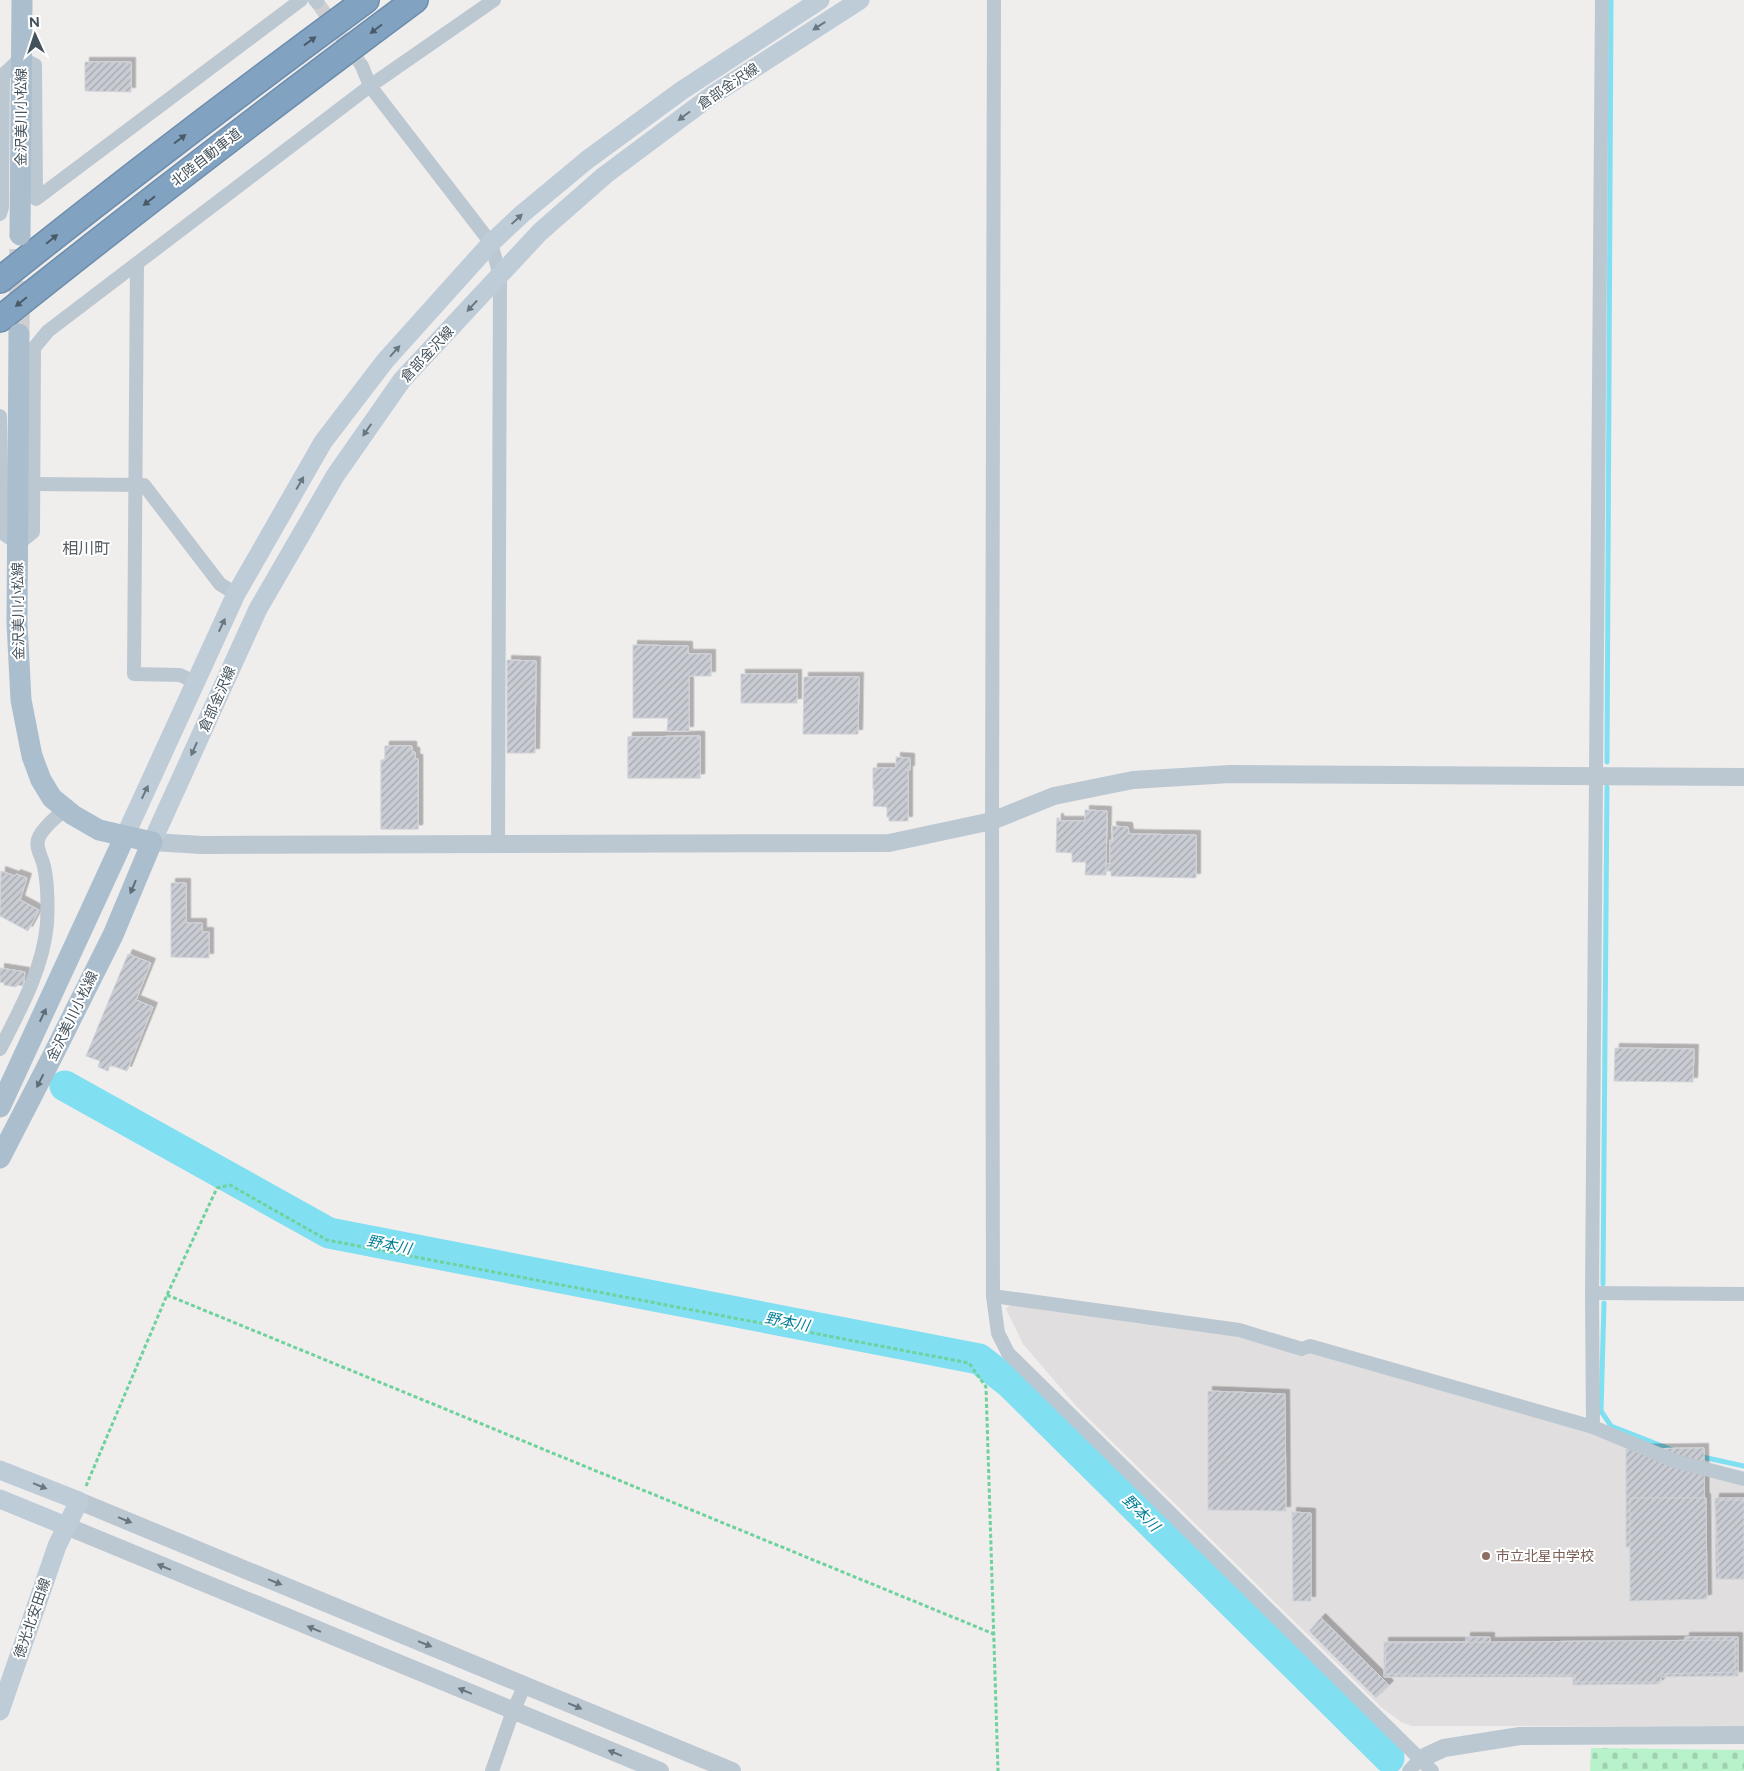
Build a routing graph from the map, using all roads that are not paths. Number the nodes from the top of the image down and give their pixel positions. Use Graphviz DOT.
graph roads {
  1 [pos="22,0"];
  2 [pos="301,0"];
  3 [pos="366,0"];
  4 [pos="415,0"];
  5 [pos="494,0"];
  6 [pos="820,0"];
  7 [pos="860,0"];
  8 [pos="994,0"];
  9 [pos="1602,0"];
  10 [pos="21,58"];
  11 [pos="362,66"];
  12 [pos="370,86"];
  13 [pos="0,214"];
  14 [pos="20,235"];
  15 [pos="491,243"];
  16 [pos="137,264"];
  17 [pos="500,276"];
  18 [pos="0,280"];
  19 [pos="0,319"];
  20 [pos="19,334"];
  21 [pos="0,416"];
  22 [pos="33,484"];
  23 [pos="135,484"];
  24 [pos="18,544"];
  25 [pos="236,594"];
  26 [pos="195,682"];
  27 [pos="1595,776"];
  28 [pos="1744,777"];
  29 [pos="65,809"];
  30 [pos="992,821"];
  31 [pos="124,836"];
  32 [pos="152,842"];
  33 [pos="498,845"];
  34 [pos="0,1049"];
  35 [pos="0,1107"];
  36 [pos="0,1158"];
  37 [pos="1592,1293"];
  38 [pos="1744,1294"];
  39 [pos="993,1296"];
  40 [pos="1593,1427"];
  41 [pos="0,1470"];
  42 [pos="1744,1479"];
  43 [pos="0,1498"];
  44 [pos="80,1501"];
  45 [pos="66,1526"];
  46 [pos="525,1685"];
  47 [pos="0,1711"];
  48 [pos="513,1711"];
  49 [pos="1744,1735"];
  50 [pos="1420,1767"];
  51 [pos="492,1771"];
  52 [pos="660,1771"];
  53 [pos="732,1771"];
  1 -- 10 [label="main road, 金沢美川小松線"];
  2 -- 10 [label="street"];
  18 -- 3 [label="highway, one-way"];
  4 -- 19 [label="highway, 北陸自動車道, one-way"];
  5 -- 12 [label="street"];
  15 -- 6 [label="main road, 倉部金沢線, one-way"];
  7 -- 17 [label="main road, 倉部金沢線, one-way"];
  8 -- 30 [label="street"];
  9 -- 27 [label="street"];
  10 -- 13 [label="street"];
  10 -- 14 [label="main road, 金沢美川小松線"];
  11 -- 12 [label="street"];
  12 -- 15 [label="street"];
  12 -- 16 [label="street"];
  15 -- 17 [label="street"];
  25 -- 15 [label="main road, 倉部金沢線, one-way"];
  16 -- 22 [label="street"];
  16 -- 23 [label="street"];
  17 -- 32 [label="main road, 倉部金沢線, one-way"];
  17 -- 33 [label="street"];
  20 -- 24 [label="main road, 金沢美川小松線"];
  21 -- 24 [label="street"];
  22 -- 23 [label="street"];
  22 -- 24 [label="street"];
  23 -- 25 [label="street"];
  23 -- 26 [label="street"];
  24 -- 29 [label="main road, 金沢美川小松線"];
  26 -- 25 [label="main road, 倉部金沢線, one-way"];
  31 -- 26 [label="main road, 倉部金沢線, one-way"];
  27 -- 28 [label="street"];
  27 -- 30 [label="street"];
  27 -- 37 [label="street"];
  29 -- 31 [label="main road, 金沢美川小松線"];
  29 -- 34 [label="street"];
  30 -- 33 [label="street"];
  30 -- 39 [label="street"];
  31 -- 32 [label="main road, 金沢美川小松線"];
  35 -- 31 [label="main road, 金沢美川小松線, one-way"];
  32 -- 33 [label="street"];
  32 -- 36 [label="main road, 金沢美川小松線, one-way"];
  37 -- 38 [label="street"];
  37 -- 40 [label="street"];
  39 -- 40 [label="street"];
  39 -- 50 [label="street"];
  40 -- 42 [label="street"];
  41 -- 44 [label="main road, one-way"];
  43 -- 45 [label="main road"];
  44 -- 45 [label="main road, 徳光北安田線"];
  44 -- 46 [label="street, one-way"];
  45 -- 47 [label="main road, 徳光北安田線"];
  48 -- 45 [label="street, one-way"];
  46 -- 48 [label="street"];
  46 -- 53 [label="street, one-way"];
  48 -- 51 [label="street"];
  52 -- 48 [label="street, one-way"];
  49 -- 50 [label="street"];
}
